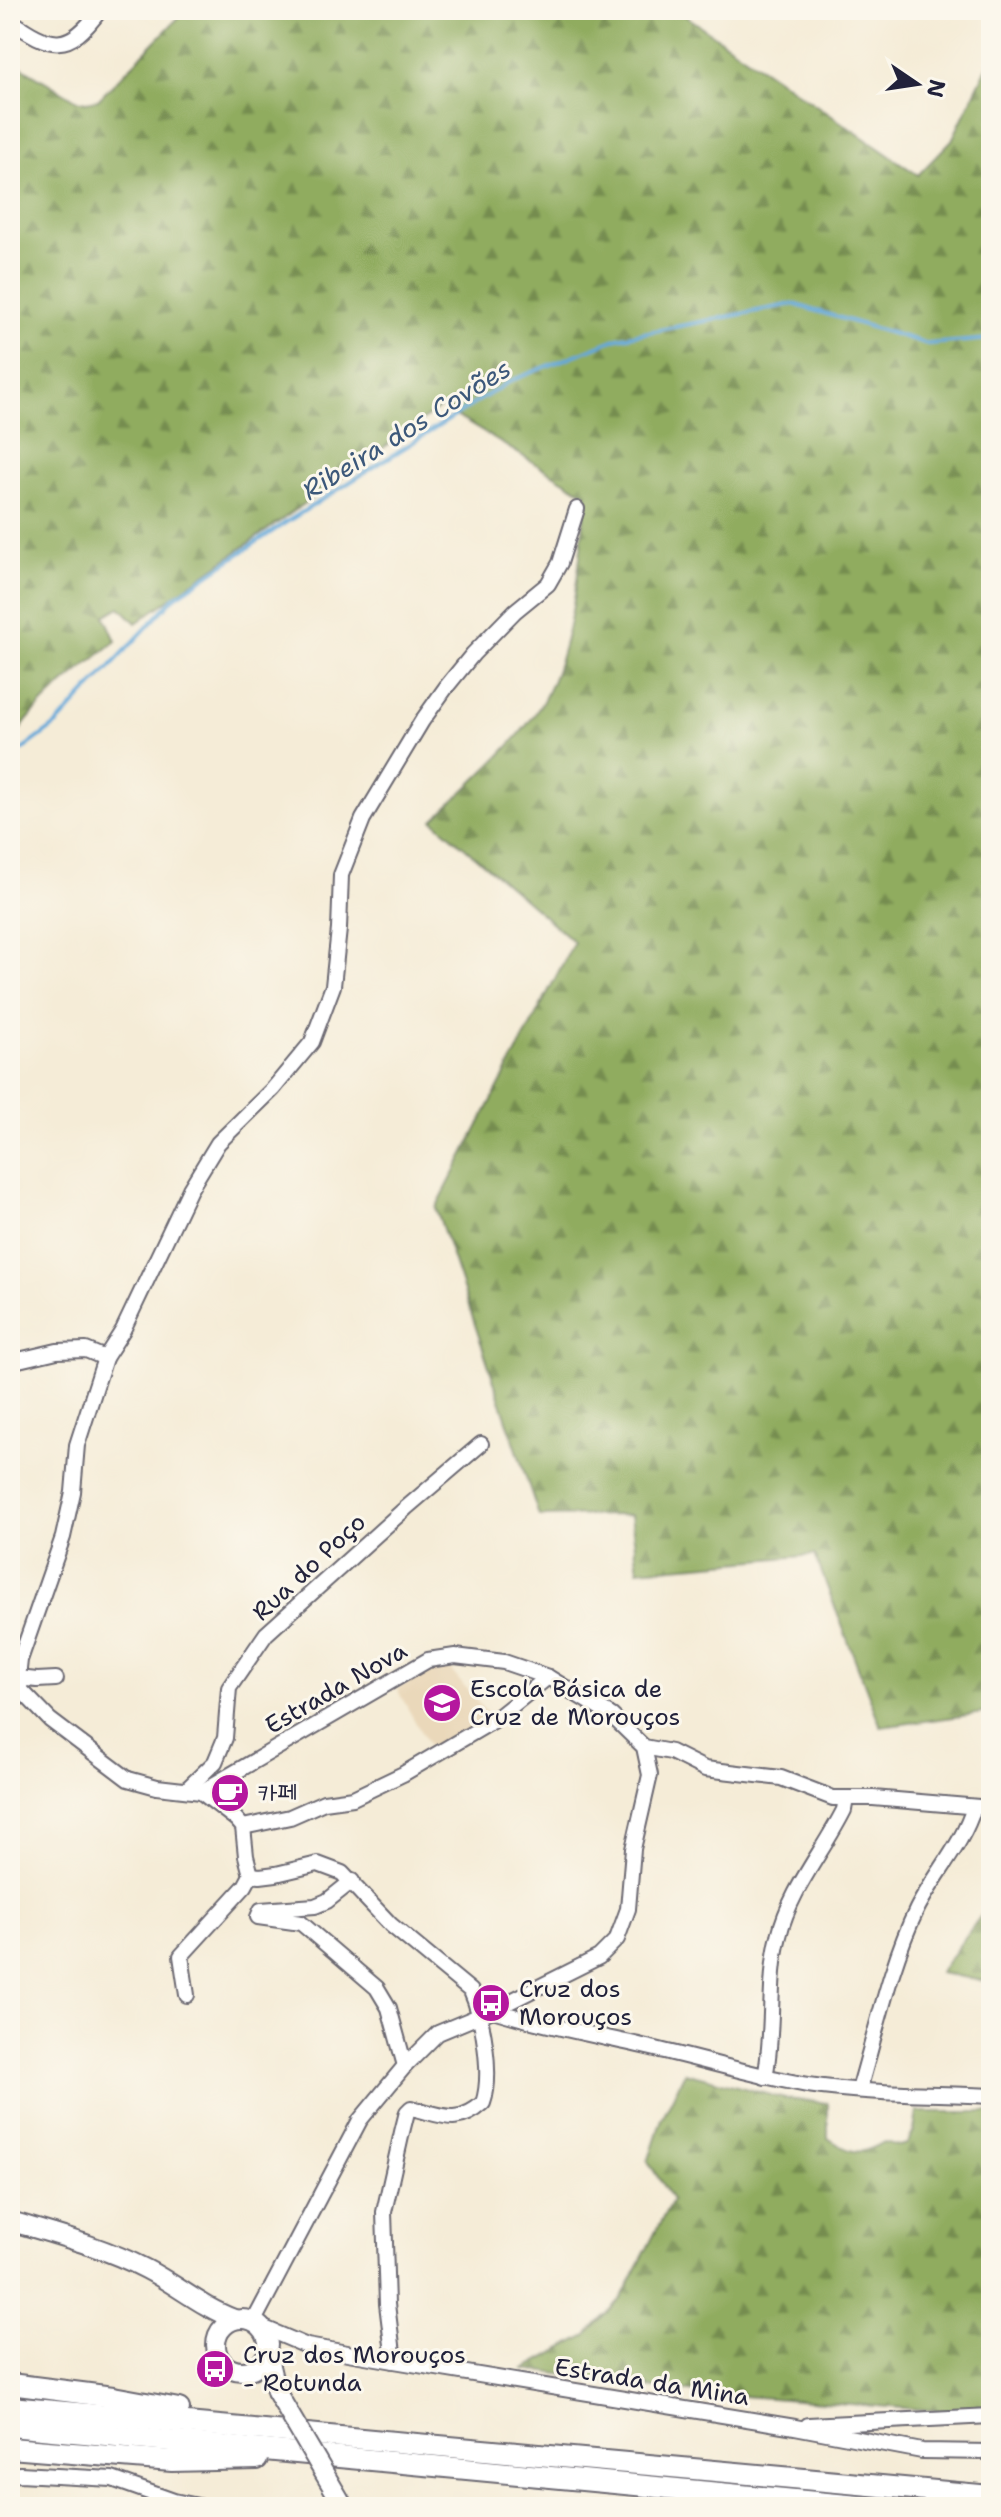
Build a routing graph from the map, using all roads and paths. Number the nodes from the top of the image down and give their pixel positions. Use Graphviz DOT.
graph roads {
  1 [pos="100,10"];
  2 [pos="10,20"];
  3 [pos="577,509"];
  4 [pos="105,1358"];
  5 [pos="10,1362"];
  6 [pos="481,1444"];
  7 [pos="548,1677"];
  8 [pos="56,1679"];
  9 [pos="16,1686"];
  10 [pos="644,1747"];
  11 [pos="194,1791"];
  12 [pos="846,1798"];
  13 [pos="974,1807"];
  14 [pos="991,1808"];
  15 [pos="243,1827"];
  16 [pos="251,1875"];
  17 [pos="352,1881"];
  18 [pos="187,1995"];
  19 [pos="486,2012"];
  20 [pos="405,2066"];
  21 [pos="765,2077"];
  22 [pos="859,2090"];
  23 [pos="991,2096"];
  24 [pos="10,2221"];
  25 [pos="200,2303"];
  26 [pos="234,2319"];
  27 [pos="258,2324"];
  28 [pos="217,2335"];
  29 [pos="307,2346"];
  30 [pos="267,2353"];
  31 [pos="394,2361"];
  32 [pos="250,2370"];
  33 [pos="10,2384"];
  34 [pos="276,2391"];
  35 [pos="10,2407"];
  36 [pos="991,2416"];
  37 [pos="10,2426"];
  38 [pos="795,2427"];
  39 [pos="281,2431"];
  40 [pos="10,2448"];
  41 [pos="991,2452"];
  42 [pos="305,2455"];
  43 [pos="10,2475"];
  44 [pos="991,2496"];
  45 [pos="203,2507"];
  46 [pos="344,2507"];
  47 [pos="869,2507"];
  1 -- 2 [label="street"];
  3 -- 4 [label="street"];
  4 -- 5 [label="street"];
  4 -- 9 [label="street"];
  6 -- 11 [label="street, Rua do Poço"];
  7 -- 10 [label="street, Estrada Nova"];
  7 -- 11 [label="street, Estrada Nova"];
  7 -- 15 [label="street"];
  8 -- 9 [label="street"];
  9 -- 11 [label="street"];
  10 -- 12 [label="street"];
  10 -- 19 [label="street"];
  11 -- 15 [label="street"];
  12 -- 13 [label="street"];
  12 -- 21 [label="street"];
  13 -- 14 [label="street"];
  13 -- 22 [label="street"];
  15 -- 16 [label="street"];
  16 -- 17 [label="street"];
  16 -- 18 [label="street"];
  17 -- 19 [label="street"];
  17 -- 20 [label="street"];
  19 -- 20 [label="street"];
  19 -- 21 [label="street"];
  19 -- 31 [label="street"];
  20 -- 27 [label="street"];
  21 -- 22 [label="street"];
  22 -- 23 [label="street"];
  24 -- 25 [label="main road"];
  25 -- 26 [label="main road"];
  25 -- 28 [label="main road"];
  26 -- 27 [label="main road"];
  26 -- 28 [label="main road"];
  27 -- 29 [label="street, Estrada da Mina"];
  27 -- 30 [label="main road"];
  28 -- 32 [label="main road"];
  29 -- 30 [label="street, Estrada da Mina"];
  29 -- 31 [label="street, Estrada da Mina"];
  30 -- 32 [label="main road"];
  30 -- 34 [label="main road"];
  31 -- 38 [label="street, Estrada da Mina"];
  32 -- 34 [label="main road"];
  33 -- 39 [label="highway"];
  34 -- 46 [label="main road, bridge"];
  35 -- 39 [label="highway"];
  36 -- 38 [label="street"];
  37 -- 42 [label="highway"];
  38 -- 41 [label="street, Estrada da Mina"];
  39 -- 44 [label="highway"];
  40 -- 42 [label="highway"];
  42 -- 47 [label="highway"];
  43 -- 45 [label="street"];
}
